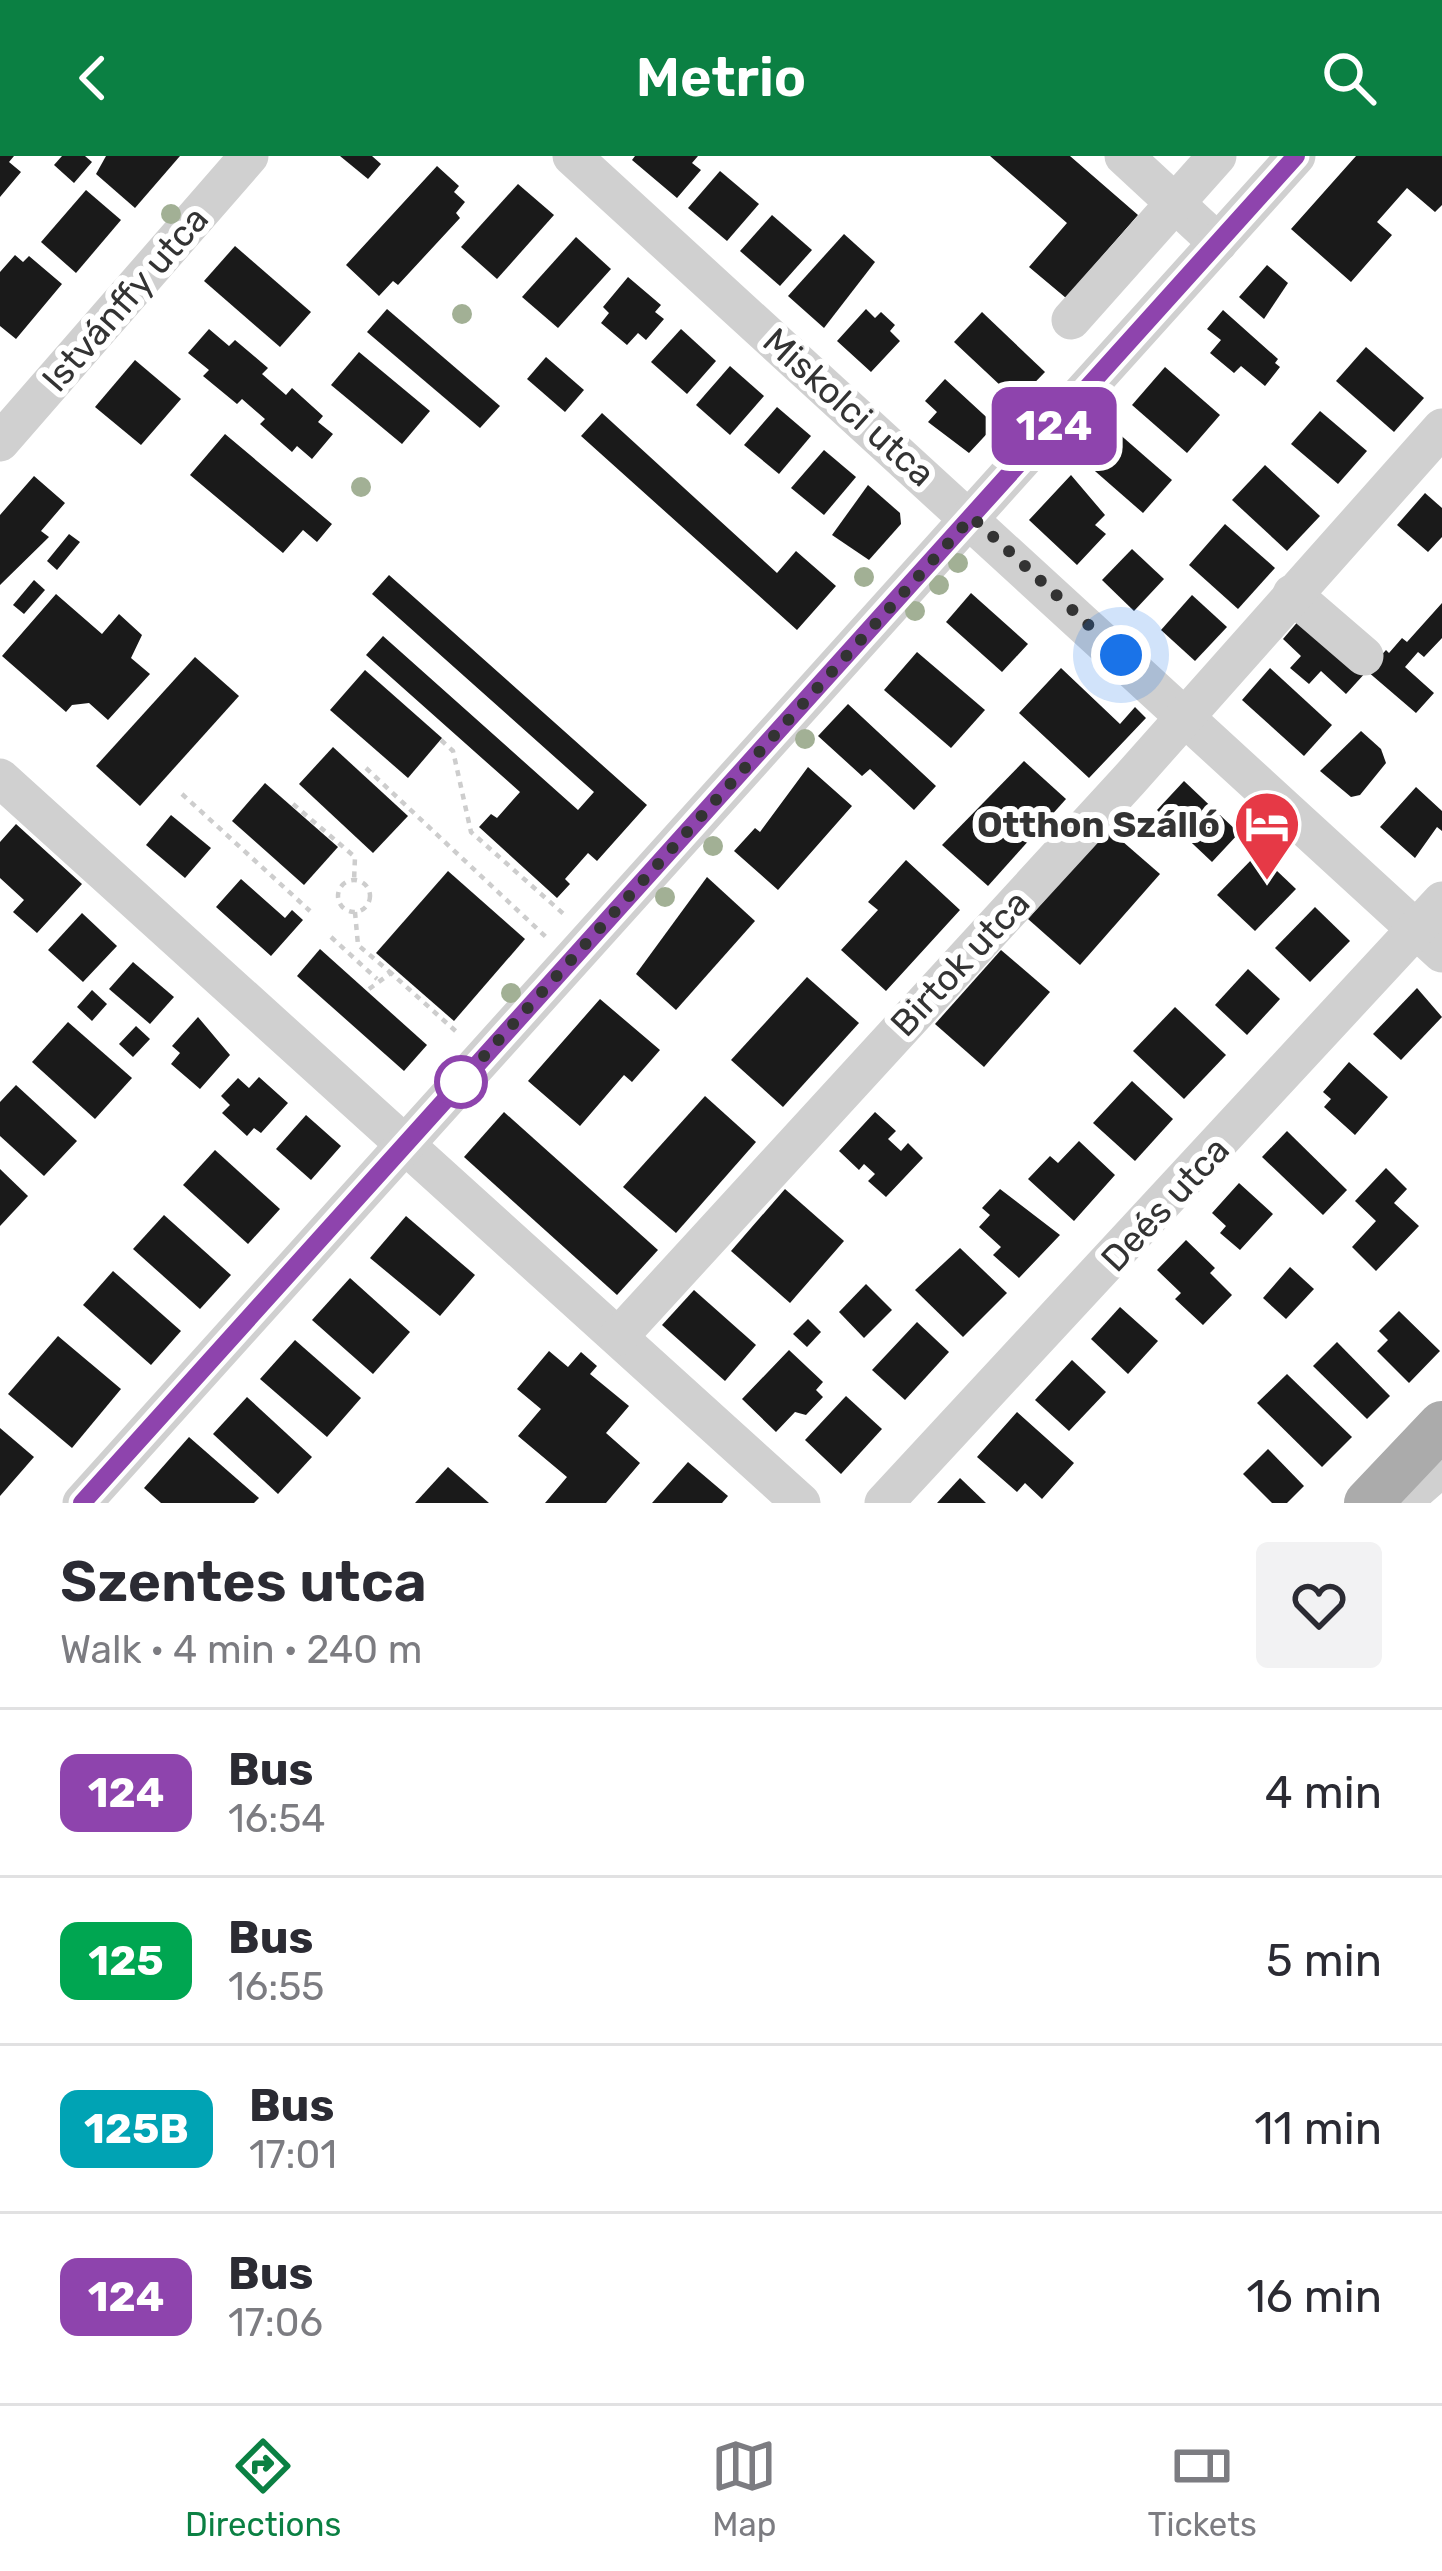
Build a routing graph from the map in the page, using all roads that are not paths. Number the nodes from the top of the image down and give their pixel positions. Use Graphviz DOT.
graph roads {
  1 [pos="249,156"];
  2 [pos="572,156"];
  3 [pos="1091,156"];
  4 [pos="1124,156"];
  5 [pos="1296,156"];
  6 [pos="1202,161"];
  7 [pos="1168,209"];
  8 [pos="1218,243"];
  9 [pos="1071,320"];
  10 [pos="1442,428"];
  11 [pos="0,442"];
  12 [pos="972,517"];
  13 [pos="1292,594"];
  14 [pos="1364,656"];
  15 [pos="1184,714"];
  16 [pos="0,778"];
  17 [pos="1434,928"];
  18 [pos="406,1144"];
  19 [pos="619,1336"];
  20 [pos="1442,1425"];
  21 [pos="1442,1467"];
  22 [pos="82,1503"];
  23 [pos="801,1503"];
  24 [pos="884,1503"];
  25 [pos="1368,1503"];
  26 [pos="1401,1503"];
  1 -- 11 [label="street, Istvánffy utca"];
  2 -- 12 [label="street, Miskolci utca"];
  3 -- 7 [label="street"];
  4 -- 7 [label="street"];
  5 -- 8 [label="street"];
  6 -- 7 [label="street"];
  7 -- 8 [label="street"];
  7 -- 9 [label="street"];
  8 -- 12 [label="street"];
  10 -- 13 [label="street, Birtok utca"];
  12 -- 15 [label="street, Miskolci utca"];
  12 -- 18 [label="street"];
  13 -- 14 [label="street"];
  13 -- 15 [label="street, Birtok utca"];
  15 -- 17 [label="street, Miskolci utca"];
  15 -- 19 [label="street, Birtok utca"];
  16 -- 18 [label="street"];
  17 -- 24 [label="street, Deés utca"];
  18 -- 19 [label="street"];
  18 -- 22 [label="street"];
  19 -- 23 [label="street"];
  20 -- 25 [label="main road"];
  21 -- 26 [label="street"];
}
